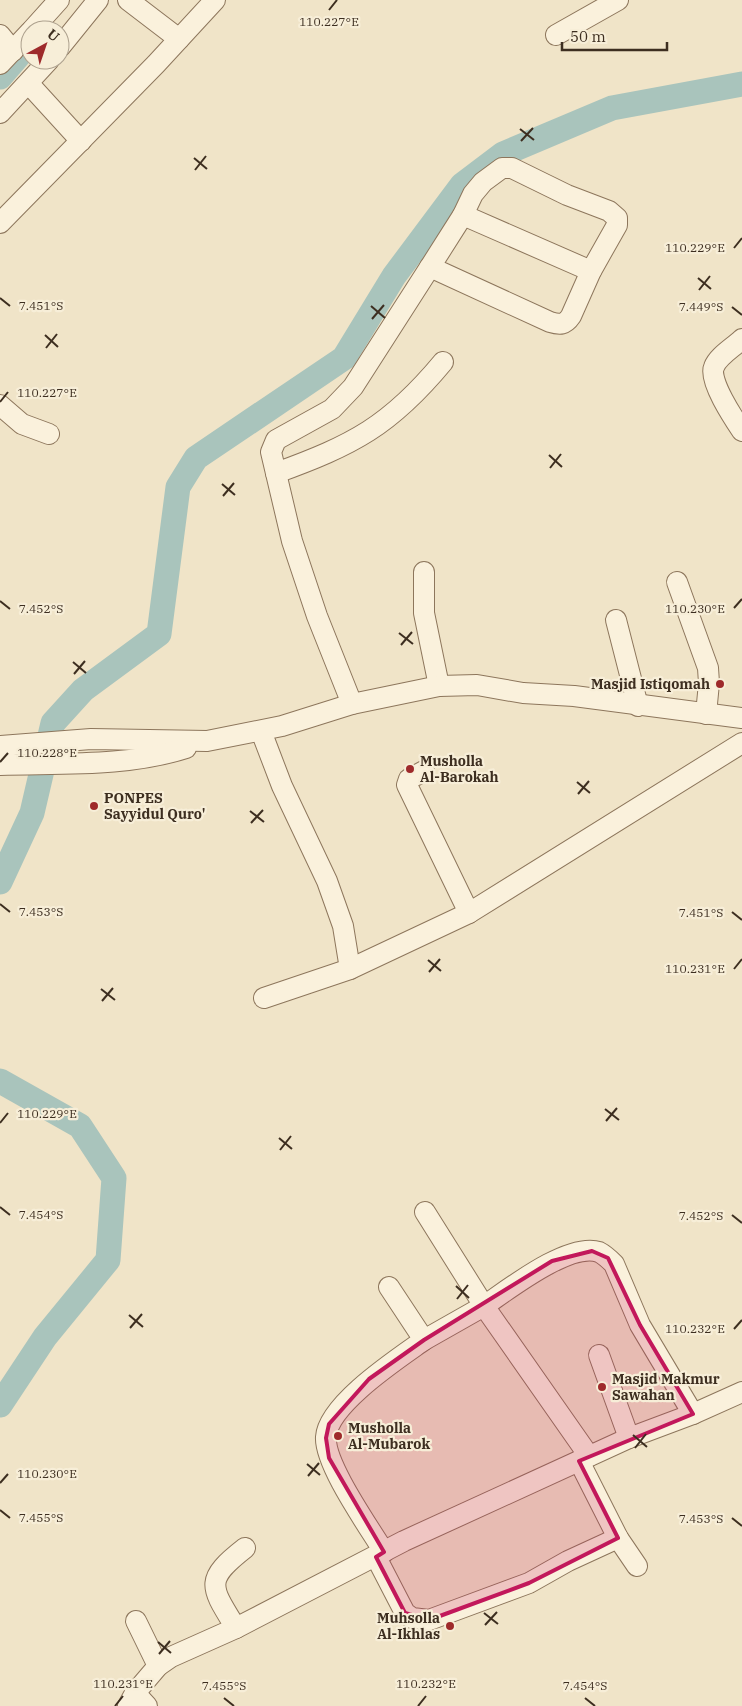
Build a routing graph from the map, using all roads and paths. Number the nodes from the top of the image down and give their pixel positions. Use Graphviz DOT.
graph roads {
  1 [pos="59,0"];
  2 [pos="98,0"];
  3 [pos="128,0"];
  4 [pos="215,0"];
  5 [pos="618,0"];
  6 [pos="41,20"];
  7 [pos="556,34"];
  8 [pos="0,35"];
  9 [pos="70,35"];
  10 [pos="180,39"];
  11 [pos="20,43"];
  12 [pos="7,57"];
  13 [pos="41,70"];
  14 [pos="29,84"];
  15 [pos="0,113"];
  16 [pos="81,141"];
  17 [pos="463,216"];
  18 [pos="0,223"];
  19 [pos="430,267"];
  20 [pos="591,271"];
  21 [pos="742,339"];
  22 [pos="443,362"];
  23 [pos="0,405"];
  24 [pos="740,423"];
  25 [pos="50,434"];
  26 [pos="276,474"];
  27 [pos="424,572"];
  28 [pos="677,582"];
  29 [pos="616,620"];
  30 [pos="439,686"];
  31 [pos="352,704"];
  32 [pos="638,706"];
  33 [pos="706,714"];
  34 [pos="742,718"];
  35 [pos="261,731"];
  36 [pos="207,741"];
  37 [pos="742,743"];
  38 [pos="2,755"];
  39 [pos="424,771"];
  40 [pos="469,913"];
  41 [pos="350,969"];
  42 [pos="264,998"];
  43 [pos="425,1212"];
  44 [pos="389,1288"];
  45 [pos="484,1306"];
  46 [pos="424,1340"];
  47 [pos="599,1354"];
  48 [pos="742,1392"];
  49 [pos="693,1414"];
  50 [pos="629,1438"];
  51 [pos="584,1458"];
  52 [pos="618,1538"];
  53 [pos="245,1548"];
  54 [pos="380,1555"];
  55 [pos="637,1566"];
  56 [pos="136,1621"];
  57 [pos="236,1628"];
  58 [pos="158,1666"];
  59 [pos="136,1702"];
  1 -- 6 [label="street"];
  2 -- 9 [label="street"];
  3 -- 10 [label="street"];
  4 -- 10 [label="street"];
  5 -- 7 [label="street"];
  8 -- 12 [label="street"];
  10 -- 16 [label="street"];
  11 -- 12 [label="street"];
  13 -- 14 [label="street"];
  14 -- 15 [label="street"];
  14 -- 16 [label="street"];
  16 -- 18 [label="street"];
  17 -- 19 [label="street"];
  17 -- 20 [label="street"];
  17 -- 20 [label="street"];
  19 -- 20 [label="street"];
  19 -- 26 [label="street"];
  21 -- 24 [label="street"];
  22 -- 26 [label="street"];
  23 -- 25 [label="street"];
  26 -- 31 [label="street"];
  27 -- 30 [label="street"];
  28 -- 33 [label="street"];
  29 -- 32 [label="street"];
  30 -- 31 [label="street"];
  30 -- 32 [label="street"];
  31 -- 35 [label="street"];
  32 -- 33 [label="street"];
  33 -- 34 [label="street"];
  35 -- 36 [label="street"];
  35 -- 41 [label="street"];
  36 -- 38 [label="street"];
  36 -- 38 [label="street"];
  37 -- 40 [label="street"];
  39 -- 40 [label="street"];
  40 -- 41 [label="street"];
  41 -- 42 [label="street"];
  43 -- 45 [label="street"];
  44 -- 46 [label="street"];
  45 -- 46 [label="street"];
  45 -- 49 [label="street"];
  45 -- 51 [label="street"];
  46 -- 54 [label="street"];
  47 -- 50 [label="street"];
  48 -- 49 [label="street"];
  49 -- 50 [label="street"];
  50 -- 51 [label="street"];
  51 -- 52 [label="street"];
  51 -- 54 [label="street"];
  52 -- 54 [label="street"];
  52 -- 55 [label="street"];
  53 -- 57 [label="street"];
  54 -- 57 [label="street"];
  56 -- 58 [label="street"];
  57 -- 58 [label="street"];
  58 -- 59 [label="street"];
}
